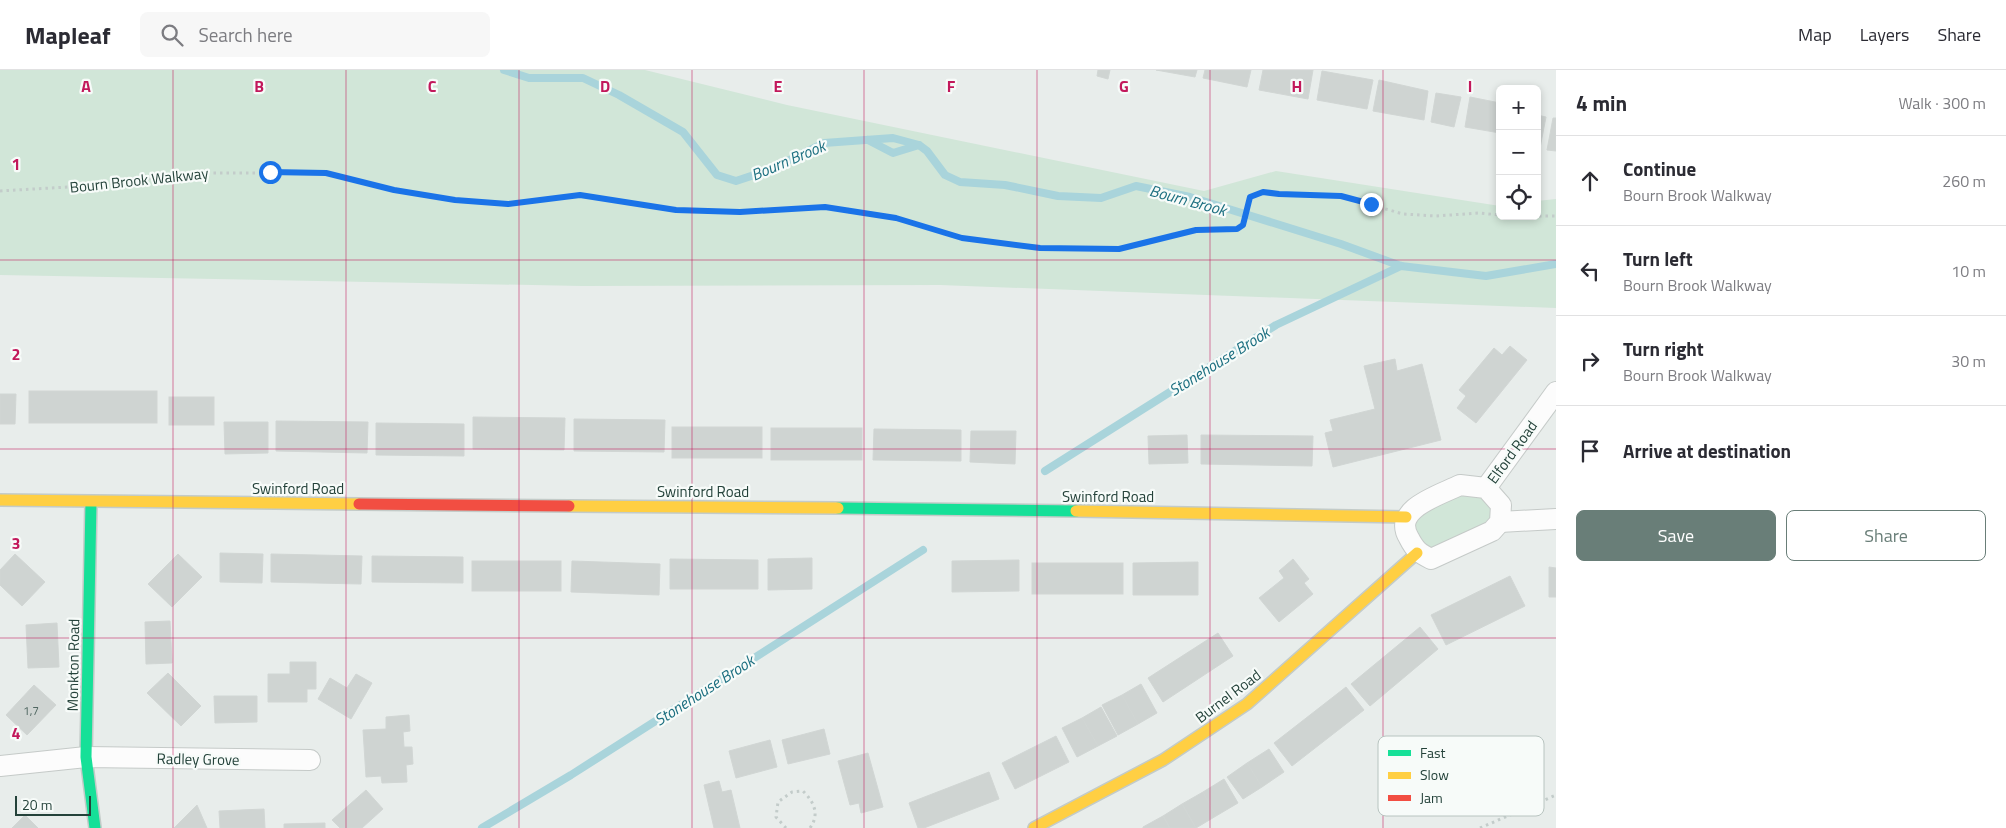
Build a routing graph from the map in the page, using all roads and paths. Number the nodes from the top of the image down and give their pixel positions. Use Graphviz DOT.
graph roads {
  1 [pos="0,191"];
  2 [pos="1496,215"];
  3 [pos="1541,216"];
  4 [pos="1556,216"];
  5 [pos="1556,392"];
  6 [pos="1486,488"];
  7 [pos="0,500"];
  8 [pos="91,502"];
  9 [pos="1406,517"];
  10 [pos="1556,519"];
  11 [pos="1500,522"];
  12 [pos="1417,553"];
  13 [pos="86,757"];
  14 [pos="310,760"];
  15 [pos="0,766"];
  16 [pos="1556,795"];
  17 [pos="1544,800"];
  18 [pos="1508,816"];
  19 [pos="94,828"];
  20 [pos="786,828"];
  21 [pos="810,828"];
  22 [pos="1034,828"];
  23 [pos="1480,828"];
  1 -- 2 [label="path, Bourn Brook Walkway"];
  3 -- 4 [label="path"];
  5 -- 6 [label="street, Elford Road"];
  6 -- 9 [label="street"];
  6 -- 11 [label="street"];
  7 -- 8 [label="street, Swinford Road"];
  8 -- 9 [label="street, Swinford Road"];
  8 -- 13 [label="street, Monkton Road"];
  9 -- 12 [label="street"];
  10 -- 11 [label="street"];
  11 -- 12 [label="street"];
  12 -- 22 [label="street, Burnel Road"];
  13 -- 14 [label="street, Radley Grove"];
  13 -- 15 [label="street, Radley Grove"];
  13 -- 19 [label="street, Monkton Road"];
  16 -- 17 [label="path"];
  18 -- 23 [label="path"];
  20 -- 21 [label="path"];
}
